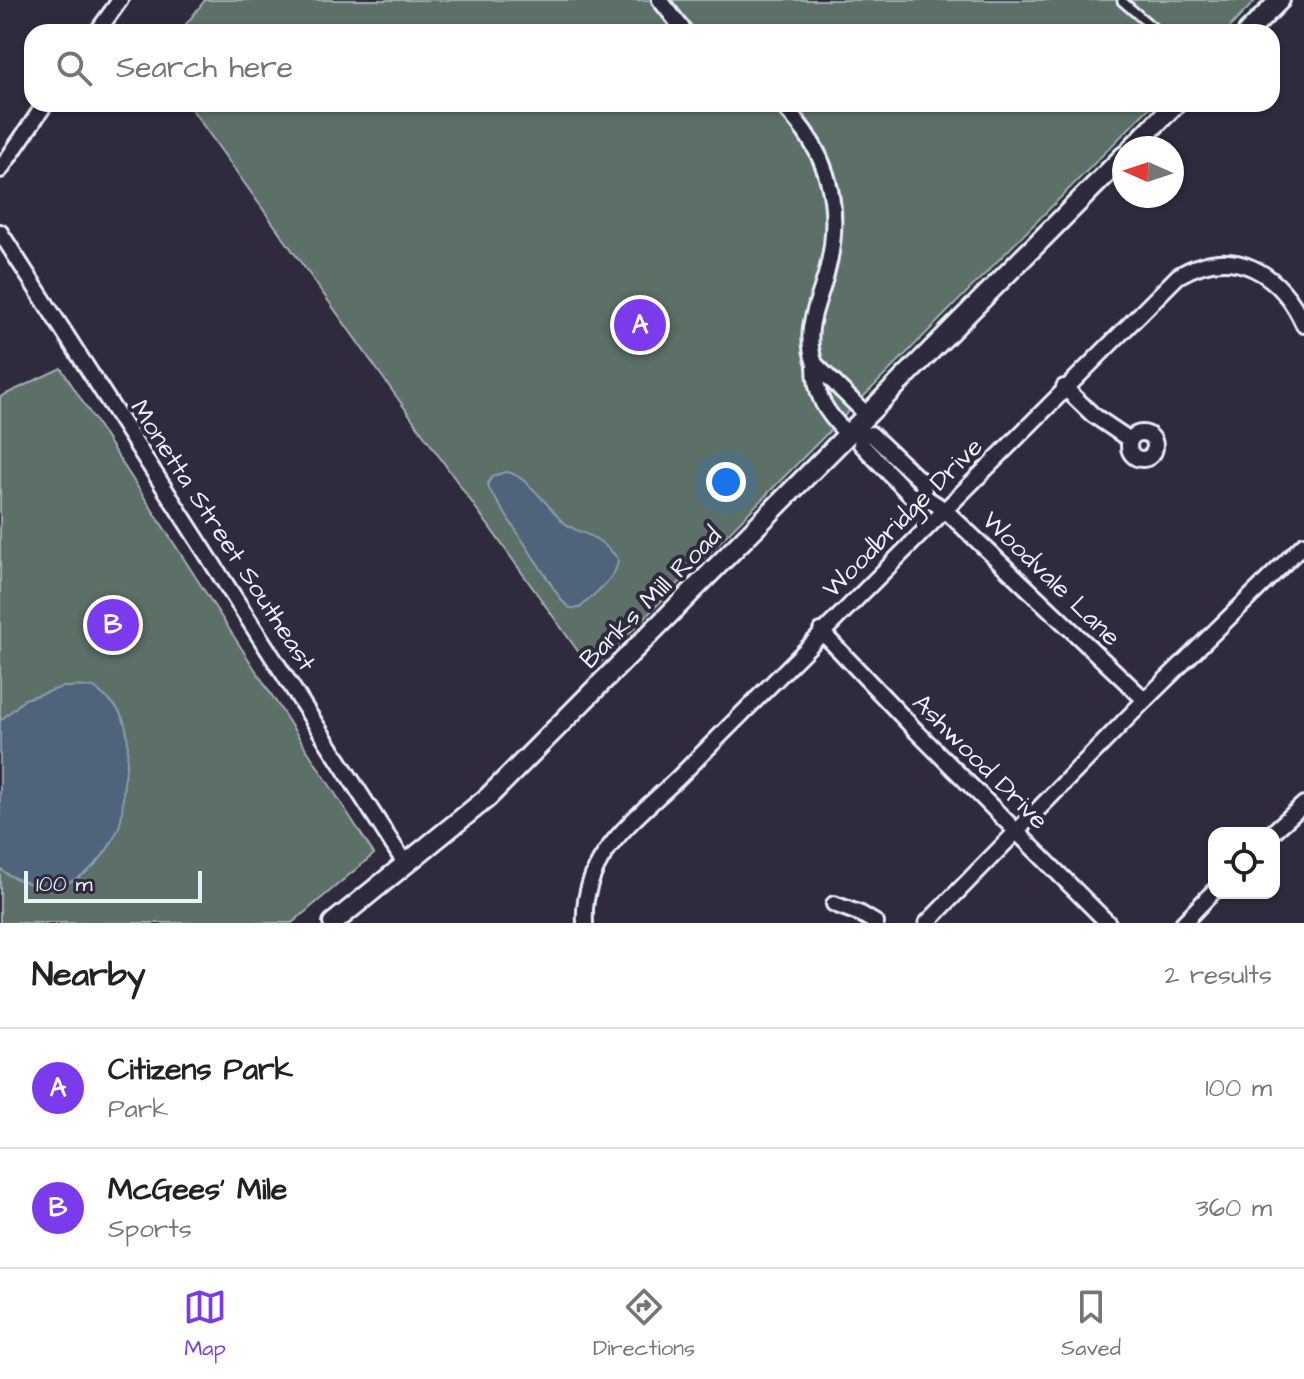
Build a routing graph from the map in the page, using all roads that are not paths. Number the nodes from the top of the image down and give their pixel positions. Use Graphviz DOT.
graph roads {
  1 [pos="120,0"];
  2 [pos="660,0"];
  3 [pos="1280,0"];
  4 [pos="1122,1"];
  5 [pos="103,24"];
  6 [pos="679,24"];
  7 [pos="1149,24"];
  8 [pos="1256,24"];
  9 [pos="40,112"];
  10 [pos="789,112"];
  11 [pos="1167,112"];
  12 [pos="1144,136"];
  13 [pos="1112,168"];
  14 [pos="0,170"];
  15 [pos="0,232"];
  16 [pos="1304,325"];
  17 [pos="815,364"];
  18 [pos="1064,387"];
  19 [pos="857,428"];
  20 [pos="1130,440"];
  21 [pos="945,510"];
  22 [pos="1304,544"];
  23 [pos="821,631"];
  24 [pos="1145,700"];
  25 [pos="1304,804"];
  26 [pos="1279,827"];
  27 [pos="1017,831"];
  28 [pos="406,865"];
  29 [pos="1208,897"];
  30 [pos="834,904"];
  31 [pos="333,923"];
  32 [pos="585,923"];
  33 [pos="876,923"];
  34 [pos="927,923"];
  35 [pos="1108,923"];
  36 [pos="1183,923"];
  1 -- 5 [label="street"];
  2 -- 6 [label="street"];
  3 -- 8 [label="street"];
  4 -- 7 [label="lane"];
  9 -- 14 [label="street"];
  10 -- 17 [label="street"];
  11 -- 12 [label="street"];
  13 -- 19 [label="street, Banks Mill Road"];
  15 -- 28 [label="street, Monetta Street Southeast"];
  16 -- 18 [label="street, Woodbridge Drive"];
  17 -- 19 [label="street"];
  17 -- 19 [label="street"];
  18 -- 20 [label="street"];
  18 -- 21 [label="street, Woodbridge Drive"];
  19 -- 21 [label="street, Woodvale Lane"];
  19 -- 28 [label="street, Banks Mill Road"];
  21 -- 23 [label="street, Woodbridge Drive"];
  21 -- 24 [label="street, Woodvale Lane"];
  22 -- 24 [label="street"];
  23 -- 27 [label="street, Ashwood Drive"];
  23 -- 32 [label="street, Woodbridge Drive"];
  24 -- 27 [label="street"];
  25 -- 26 [label="street"];
  27 -- 34 [label="street"];
  27 -- 35 [label="street, Ashwood Drive"];
  28 -- 31 [label="street, Banks Mill Road"];
  29 -- 36 [label="street"];
  30 -- 33 [label="street"];
}
